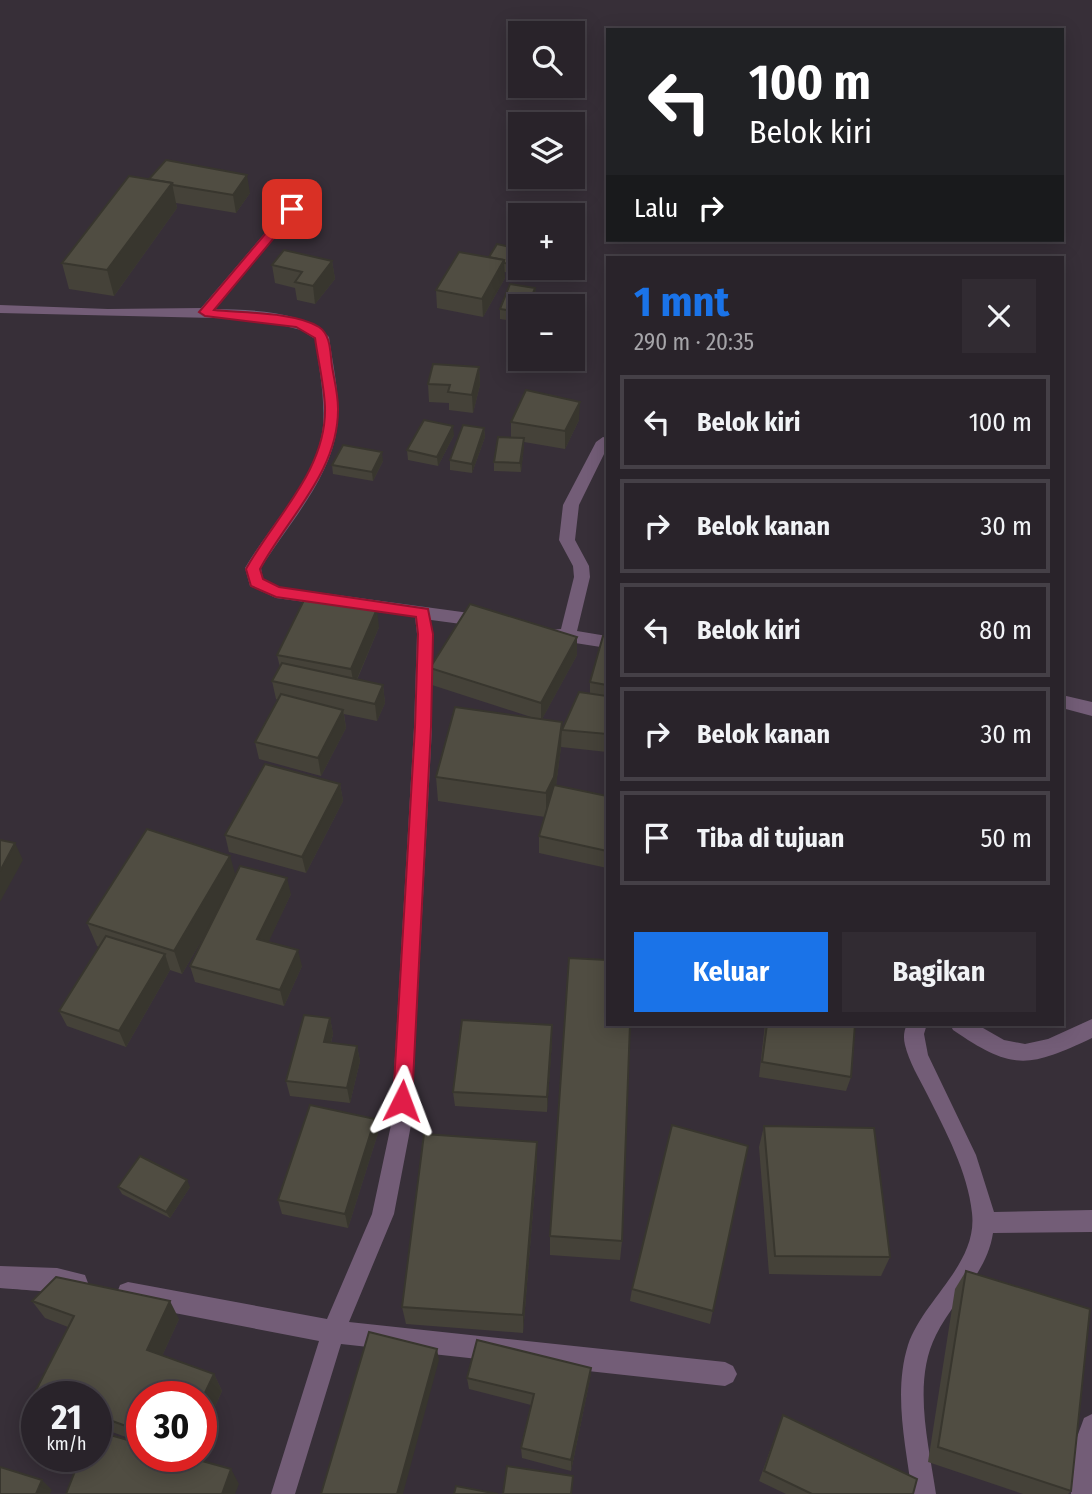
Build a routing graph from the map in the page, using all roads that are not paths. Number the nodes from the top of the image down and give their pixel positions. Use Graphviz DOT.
graph roads {
  1 [pos="292,209"];
  2 [pos="0,309"];
  3 [pos="205,312"];
  4 [pos="603,442"];
  5 [pos="422,612"];
  6 [pos="501,624"];
  7 [pos="541,631"];
  8 [pos="568,636"];
  9 [pos="606,642"];
  10 [pos="1064,702"];
  11 [pos="1092,709"];
  12 [pos="917,1026"];
  13 [pos="963,1026"];
  14 [pos="1092,1028"];
  15 [pos="1092,1221"];
  16 [pos="985,1223"];
  17 [pos="0,1277"];
  18 [pos="333,1332"];
  19 [pos="725,1374"];
  20 [pos="1092,1426"];
  21 [pos="283,1494"];
  22 [pos="924,1494"];
  23 [pos="1083,1494"];
  1 -- 3 [label="street"];
  2 -- 3 [label="street"];
  3 -- 5 [label="street"];
  4 -- 8 [label="street"];
  5 -- 6 [label="street"];
  5 -- 18 [label="street"];
  7 -- 8 [label="street"];
  8 -- 9 [label="street"];
  10 -- 11 [label="street"];
  12 -- 16 [label="street"];
  13 -- 14 [label="street"];
  15 -- 16 [label="street"];
  16 -- 22 [label="street"];
  17 -- 18 [label="street"];
  18 -- 19 [label="street"];
  18 -- 21 [label="street"];
  20 -- 23 [label="street"];
}
